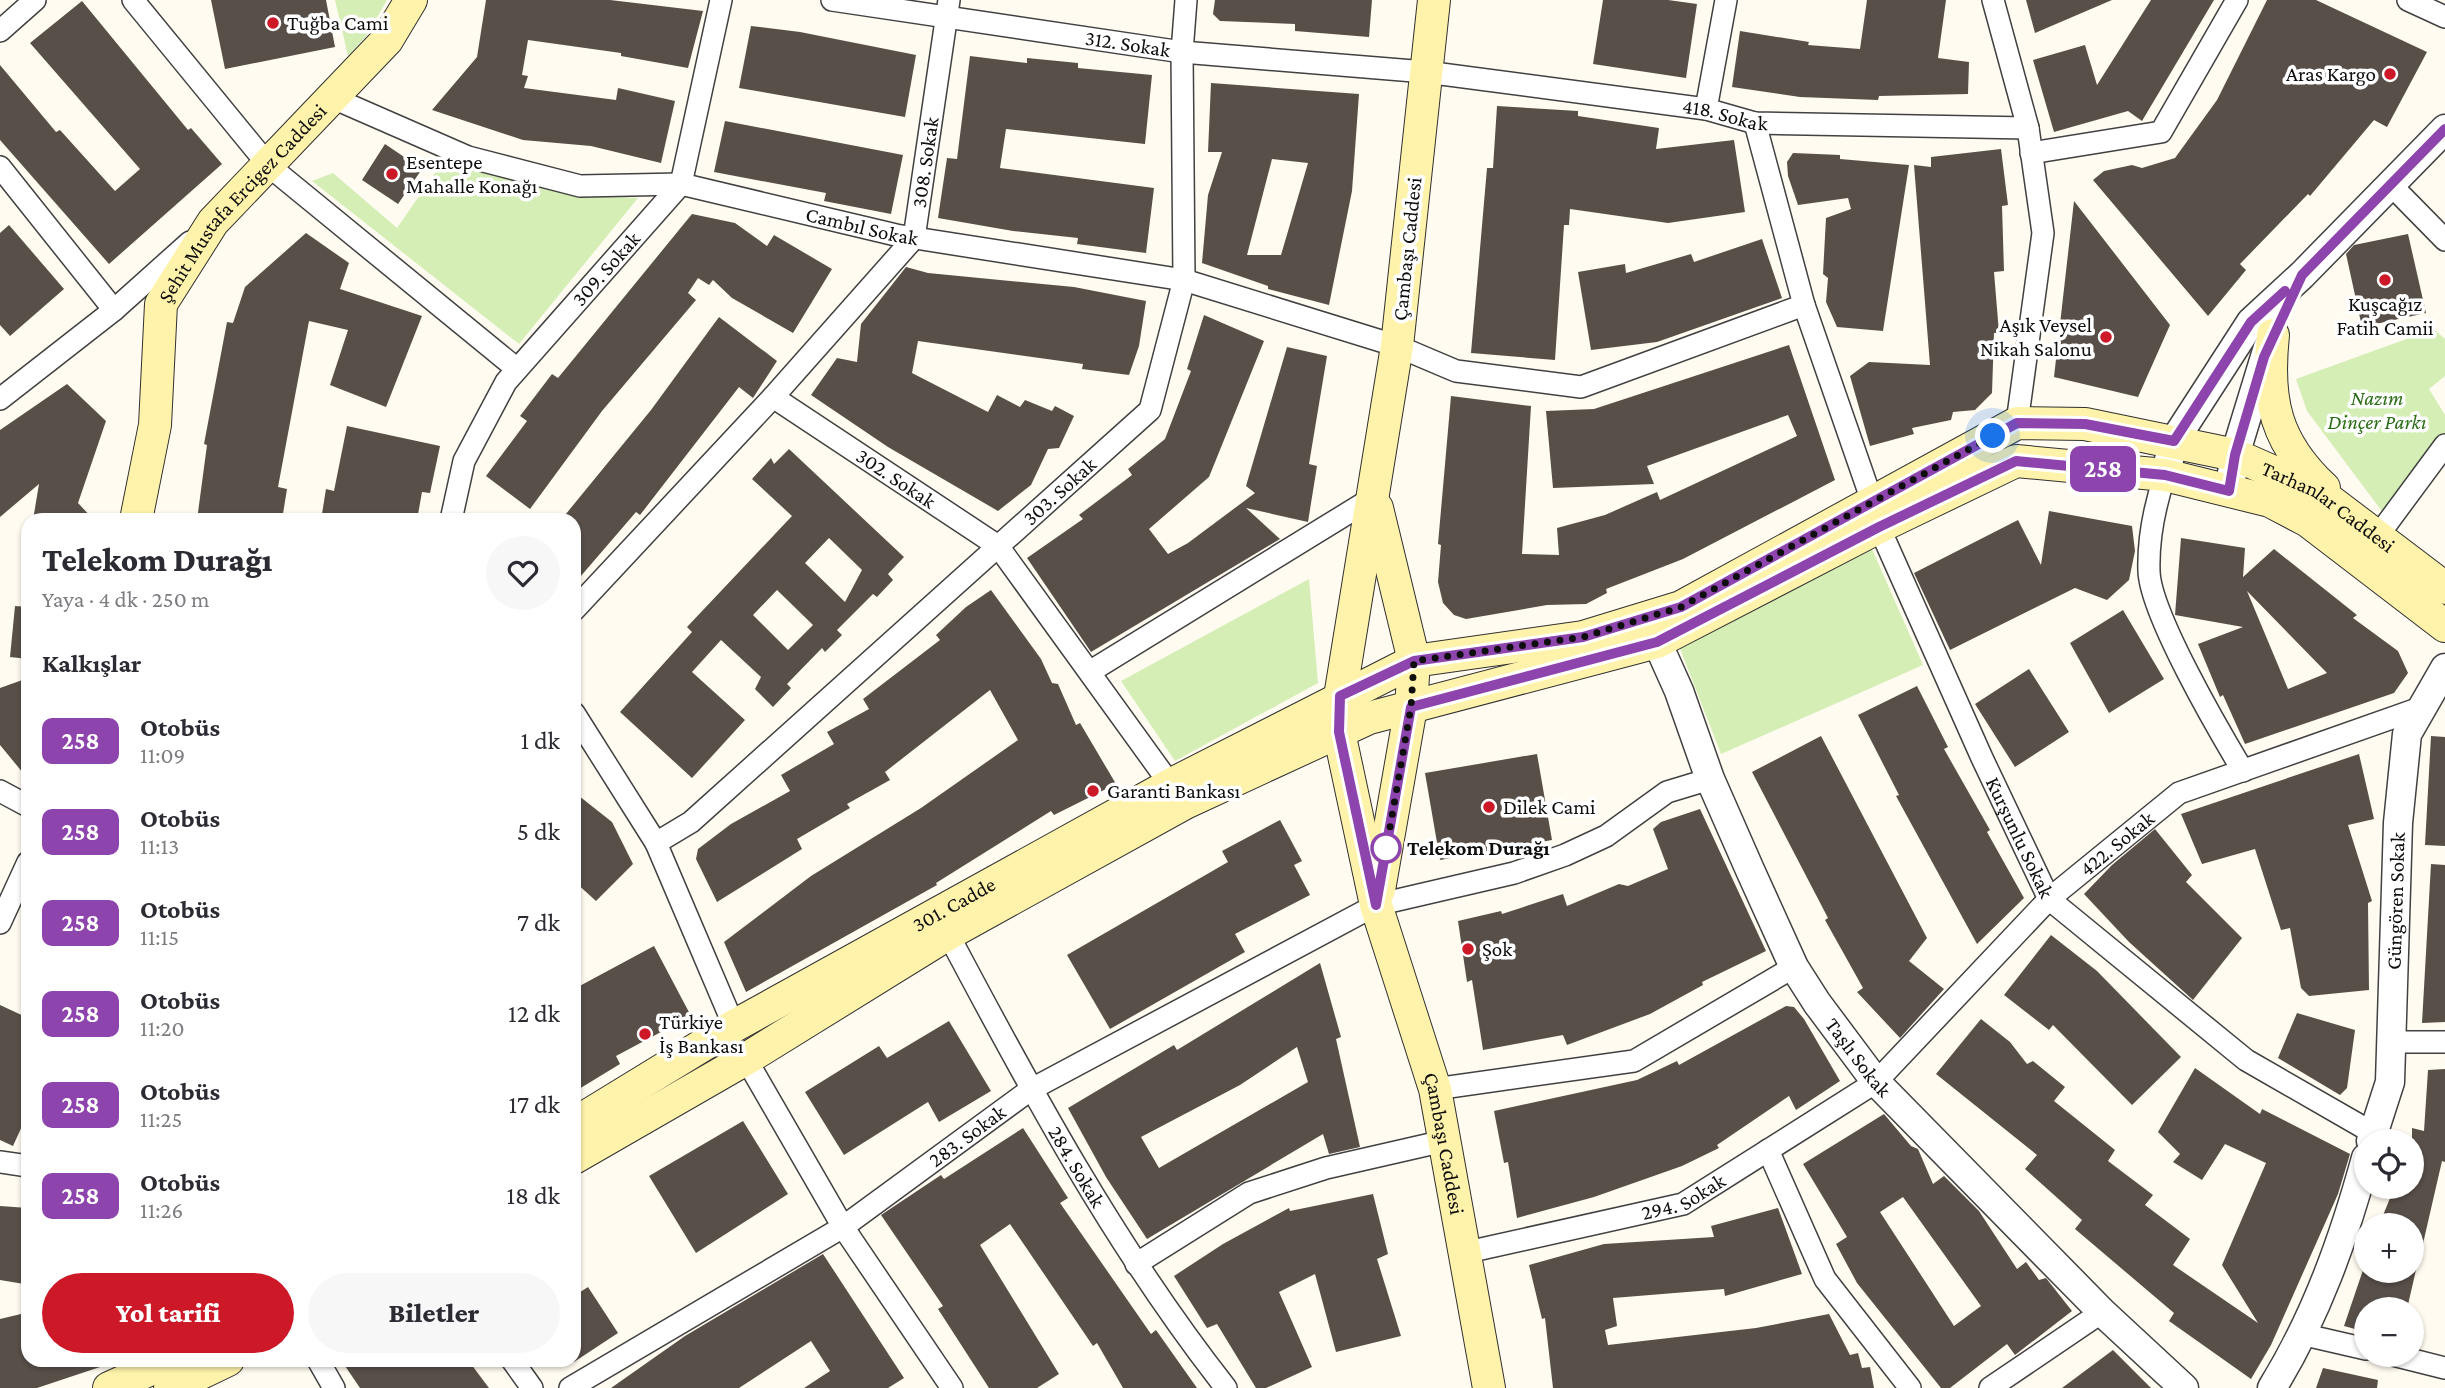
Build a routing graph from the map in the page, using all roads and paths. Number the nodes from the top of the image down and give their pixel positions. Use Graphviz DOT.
graph roads {
  1 [pos="35,0"];
  2 [pos="133,0"];
  3 [pos="411,0"];
  4 [pos="721,0"];
  5 [pos="832,0"];
  6 [pos="1186,0"];
  7 [pos="1434,0"];
  8 [pos="1726,0"];
  9 [pos="1993,0"];
  10 [pos="2237,0"];
  11 [pos="2408,0"];
  12 [pos="948,10"];
  13 [pos="2445,17"];
  14 [pos="0,31"];
  15 [pos="1182,52"];
  16 [pos="1426,72"];
  17 [pos="333,98"];
  18 [pos="1706,109"];
  19 [pos="1755,123"];
  20 [pos="2028,128"];
  21 [pos="2442,136"];
  22 [pos="2031,153"];
  23 [pos="269,166"];
  24 [pos="0,167"];
  25 [pos="681,184"];
  26 [pos="2391,185"];
  27 [pos="213,222"];
  28 [pos="914,237"];
  29 [pos="2445,240"];
  30 [pos="2302,275"];
  31 [pos="1184,280"];
  32 [pos="1804,306"];
  33 [pos="114,310"];
  34 [pos="2273,335"];
  35 [pos="1396,346"];
  36 [pos="517,369"];
  37 [pos="773,397"];
  38 [pos="0,399"];
  39 [pos="2017,423"];
  40 [pos="2174,441"];
  41 [pos="2445,445"];
  42 [pos="2235,455"];
  43 [pos="2165,475"];
  44 [pos="2229,491"];
  45 [pos="1374,497"];
  46 [pos="136,513"];
  47 [pos="453,513"];
  48 [pos="1876,514"];
  49 [pos="2367,527"];
  50 [pos="998,546"];
  51 [pos="2445,588"];
  52 [pos="581,603"];
  53 [pos="2445,626"];
  54 [pos="1657,642"];
  55 [pos="1414,661"];
  56 [pos="2445,668"];
  57 [pos="1091,671"];
  58 [pos="1340,696"];
  59 [pos="1411,707"];
  60 [pos="2423,707"];
  61 [pos="581,724"];
  62 [pos="1339,732"];
  63 [pos="2243,771"];
  64 [pos="1710,779"];
  65 [pos="0,791"];
  66 [pos="1177,794"];
  67 [pos="21,802"];
  68 [pos="656,843"];
  69 [pos="21,877"];
  70 [pos="2049,899"];
  71 [pos="1376,905"];
  72 [pos="0,923"];
  73 [pos="947,934"];
  74 [pos="1794,967"];
  75 [pos="734,1026"];
  76 [pos="2392,1042"];
  77 [pos="2445,1042"];
  78 [pos="746,1059"];
  79 [pos="1876,1082"];
  80 [pos="1030,1090"];
  81 [pos="1435,1090"];
  82 [pos="581,1120"];
  83 [pos="2375,1129"];
  84 [pos="2354,1133"];
  85 [pos="1444,1141"];
  86 [pos="1768,1150"];
  87 [pos="581,1154"];
  88 [pos="0,1162"];
  89 [pos="21,1165"];
  90 [pos="2355,1199"];
  91 [pos="843,1227"];
  92 [pos="1463,1253"];
  93 [pos="1136,1264"];
  94 [pos="2102,1312"];
  95 [pos="2301,1334"];
  96 [pos="2354,1346"];
  97 [pos="2424,1363"];
  98 [pos="156,1367"];
  99 [pos="214,1367"];
  100 [pos="322,1367"];
  101 [pos="517,1367"];
  102 [pos="2445,1368"];
  103 [pos="109,1388"];
  104 [pos="170,1388"];
  105 [pos="334,1388"];
  106 [pos="532,1388"];
  107 [pos="570,1388"];
  108 [pos="951,1388"];
  109 [pos="1226,1388"];
  110 [pos="1489,1388"];
  111 [pos="1910,1388"];
  112 [pos="1990,1388"];
  113 [pos="2183,1388"];
  114 [pos="2272,1388"];
  1 -- 14 [label="street"];
  2 -- 23 [label="street"];
  3 -- 17 [label="main road, Şehit Mustafa Ercigez Caddesi"];
  4 -- 25 [label="street, 309. Sokak"];
  5 -- 12 [label="street, 312. Sokak"];
  6 -- 15 [label="street, 303. Sokak"];
  7 -- 16 [label="main road, Çambaşı Caddesi"];
  8 -- 18 [label="street"];
  9 -- 20 [label="street"];
  10 -- 22 [label="street"];
  11 -- 13 [label="street"];
  12 -- 15 [label="street, 312. Sokak"];
  12 -- 28 [label="street, 308. Sokak"];
  15 -- 16 [label="street, 312. Sokak"];
  15 -- 31 [label="street, 303. Sokak"];
  16 -- 18 [label="street, 418. Sokak"];
  16 -- 35 [label="main road, Çambaşı Caddesi"];
  17 -- 23 [label="main road, Şehit Mustafa Ercigez Caddesi"];
  17 -- 25 [label="street, Cambıl Sokak"];
  18 -- 19 [label="street, 418. Sokak"];
  19 -- 20 [label="street, 418. Sokak"];
  19 -- 32 [label="street, Kurşunlu Sokak"];
  20 -- 22 [label="street"];
  21 -- 26 [label="street"];
  22 -- 39 [label="street"];
  23 -- 27 [label="main road, Şehit Mustafa Ercigez Caddesi"];
  23 -- 36 [label="street"];
  24 -- 33 [label="street"];
  25 -- 28 [label="street, Cambıl Sokak"];
  25 -- 36 [label="street, 309. Sokak"];
  26 -- 29 [label="street"];
  26 -- 30 [label="street"];
  27 -- 33 [label="street"];
  27 -- 46 [label="main road, Şehit Mustafa Ercigez Caddesi"];
  28 -- 31 [label="street, Cambıl Sokak"];
  28 -- 37 [label="street, 308. Sokak"];
  30 -- 34 [label="street"];
  30 -- 40 [label="street"];
  31 -- 35 [label="street, Cambıl Sokak"];
  31 -- 50 [label="street, 303. Sokak"];
  32 -- 35 [label="street, Cambıl Sokak"];
  32 -- 48 [label="street, Kurşunlu Sokak"];
  33 -- 38 [label="street"];
  34 -- 42 [label="street"];
  34 -- 49 [label="main road"];
  35 -- 45 [label="main road, Çambaşı Caddesi"];
  36 -- 47 [label="street, 309. Sokak"];
  37 -- 50 [label="street, 302. Sokak"];
  37 -- 52 [label="street"];
  39 -- 40 [label="main road, Tarhanlar Caddesi"];
  39 -- 48 [label="main road, Tarhanlar Caddesi"];
  40 -- 42 [label="main road, Tarhanlar Caddesi"];
  40 -- 43 [label="street"];
  41 -- 49 [label="street"];
  42 -- 44 [label="street"];
  42 -- 49 [label="main road, Tarhanlar Caddesi"];
  43 -- 44 [label="main road, Tarhanlar Caddesi"];
  43 -- 48 [label="main road, Tarhanlar Caddesi"];
  43 -- 63 [label="street"];
  44 -- 53 [label="main road, Tarhanlar Caddesi"];
  45 -- 55 [label="main road, Çambaşı Caddesi"];
  45 -- 57 [label="street"];
  45 -- 58 [label="main road, Çambaşı Caddesi"];
  48 -- 54 [label="main road, Tarhanlar Caddesi"];
  48 -- 55 [label="main road, Tarhanlar Caddesi"];
  48 -- 70 [label="street, Kurşunlu Sokak"];
  49 -- 51 [label="main road, Tarhanlar Caddesi"];
  50 -- 57 [label="street, 302. Sokak"];
  50 -- 68 [label="street, 303. Sokak"];
  54 -- 59 [label="main road, Tarhanlar Caddesi"];
  54 -- 64 [label="street, Taşlı Sokak"];
  55 -- 58 [label="main road, Tarhanlar Caddesi"];
  55 -- 59 [label="main road, Çambaşı Caddesi"];
  56 -- 60 [label="street, Güngören Sokak"];
  57 -- 66 [label="street, 302. Sokak"];
  58 -- 62 [label="main road, Çambaşı Caddesi"];
  58 -- 66 [label="main road, 301. Cadde"];
  59 -- 62 [label="main road, Tarhanlar Caddesi"];
  59 -- 71 [label="main road, Çambaşı Caddesi"];
  60 -- 63 [label="street, 422. Sokak"];
  60 -- 76 [label="street, Güngören Sokak"];
  61 -- 68 [label="street"];
  62 -- 66 [label="main road, 301. Cadde"];
  62 -- 71 [label="main road, Çambaşı Caddesi"];
  63 -- 70 [label="street, 422. Sokak"];
  64 -- 71 [label="street, 283. Sokak"];
  64 -- 74 [label="street, Taşlı Sokak"];
  65 -- 67 [label="street"];
  66 -- 73 [label="main road, 301. Cadde"];
  66 -- 75 [label="main road, 301. Cadde"];
  68 -- 75 [label="street"];
  69 -- 72 [label="street"];
  70 -- 79 [label="street, 422. Sokak"];
  70 -- 84 [label="street, Kurşunlu Sokak"];
  71 -- 80 [label="street, 283. Sokak"];
  71 -- 81 [label="main road, Çambaşı Caddesi"];
  73 -- 78 [label="main road, 301. Cadde"];
  73 -- 80 [label="street, 284. Sokak"];
  74 -- 79 [label="street, Taşlı Sokak"];
  74 -- 81 [label="street"];
  75 -- 82 [label="main road, 301. Cadde"];
  76 -- 77 [label="street"];
  76 -- 83 [label="street, Güngören Sokak"];
  78 -- 87 [label="main road, 301. Cadde"];
  78 -- 91 [label="street"];
  79 -- 86 [label="street, 294. Sokak"];
  79 -- 94 [label="street, Taşlı Sokak"];
  80 -- 91 [label="street, 283. Sokak"];
  80 -- 93 [label="street, 284. Sokak"];
  81 -- 85 [label="main road, Çambaşı Caddesi"];
  85 -- 92 [label="main road, Çambaşı Caddesi"];
  85 -- 93 [label="street"];
  86 -- 92 [label="street, 294. Sokak"];
  86 -- 111 [label="street"];
  88 -- 89 [label="street"];
  90 -- 95 [label="street, Güngören Sokak"];
  91 -- 107 [label="street, 283. Sokak"];
  91 -- 108 [label="street"];
  92 -- 110 [label="main road, Çambaşı Caddesi"];
  93 -- 109 [label="street, 284. Sokak"];
  94 -- 112 [label="street"];
  94 -- 113 [label="street, Taşlı Sokak"];
  95 -- 96 [label="street"];
  95 -- 114 [label="street, Güngören Sokak"];
  97 -- 102 [label="street"];
  98 -- 103 [label="main road"];
  99 -- 104 [label="main road"];
  100 -- 105 [label="street"];
  101 -- 106 [label="street"];
}
